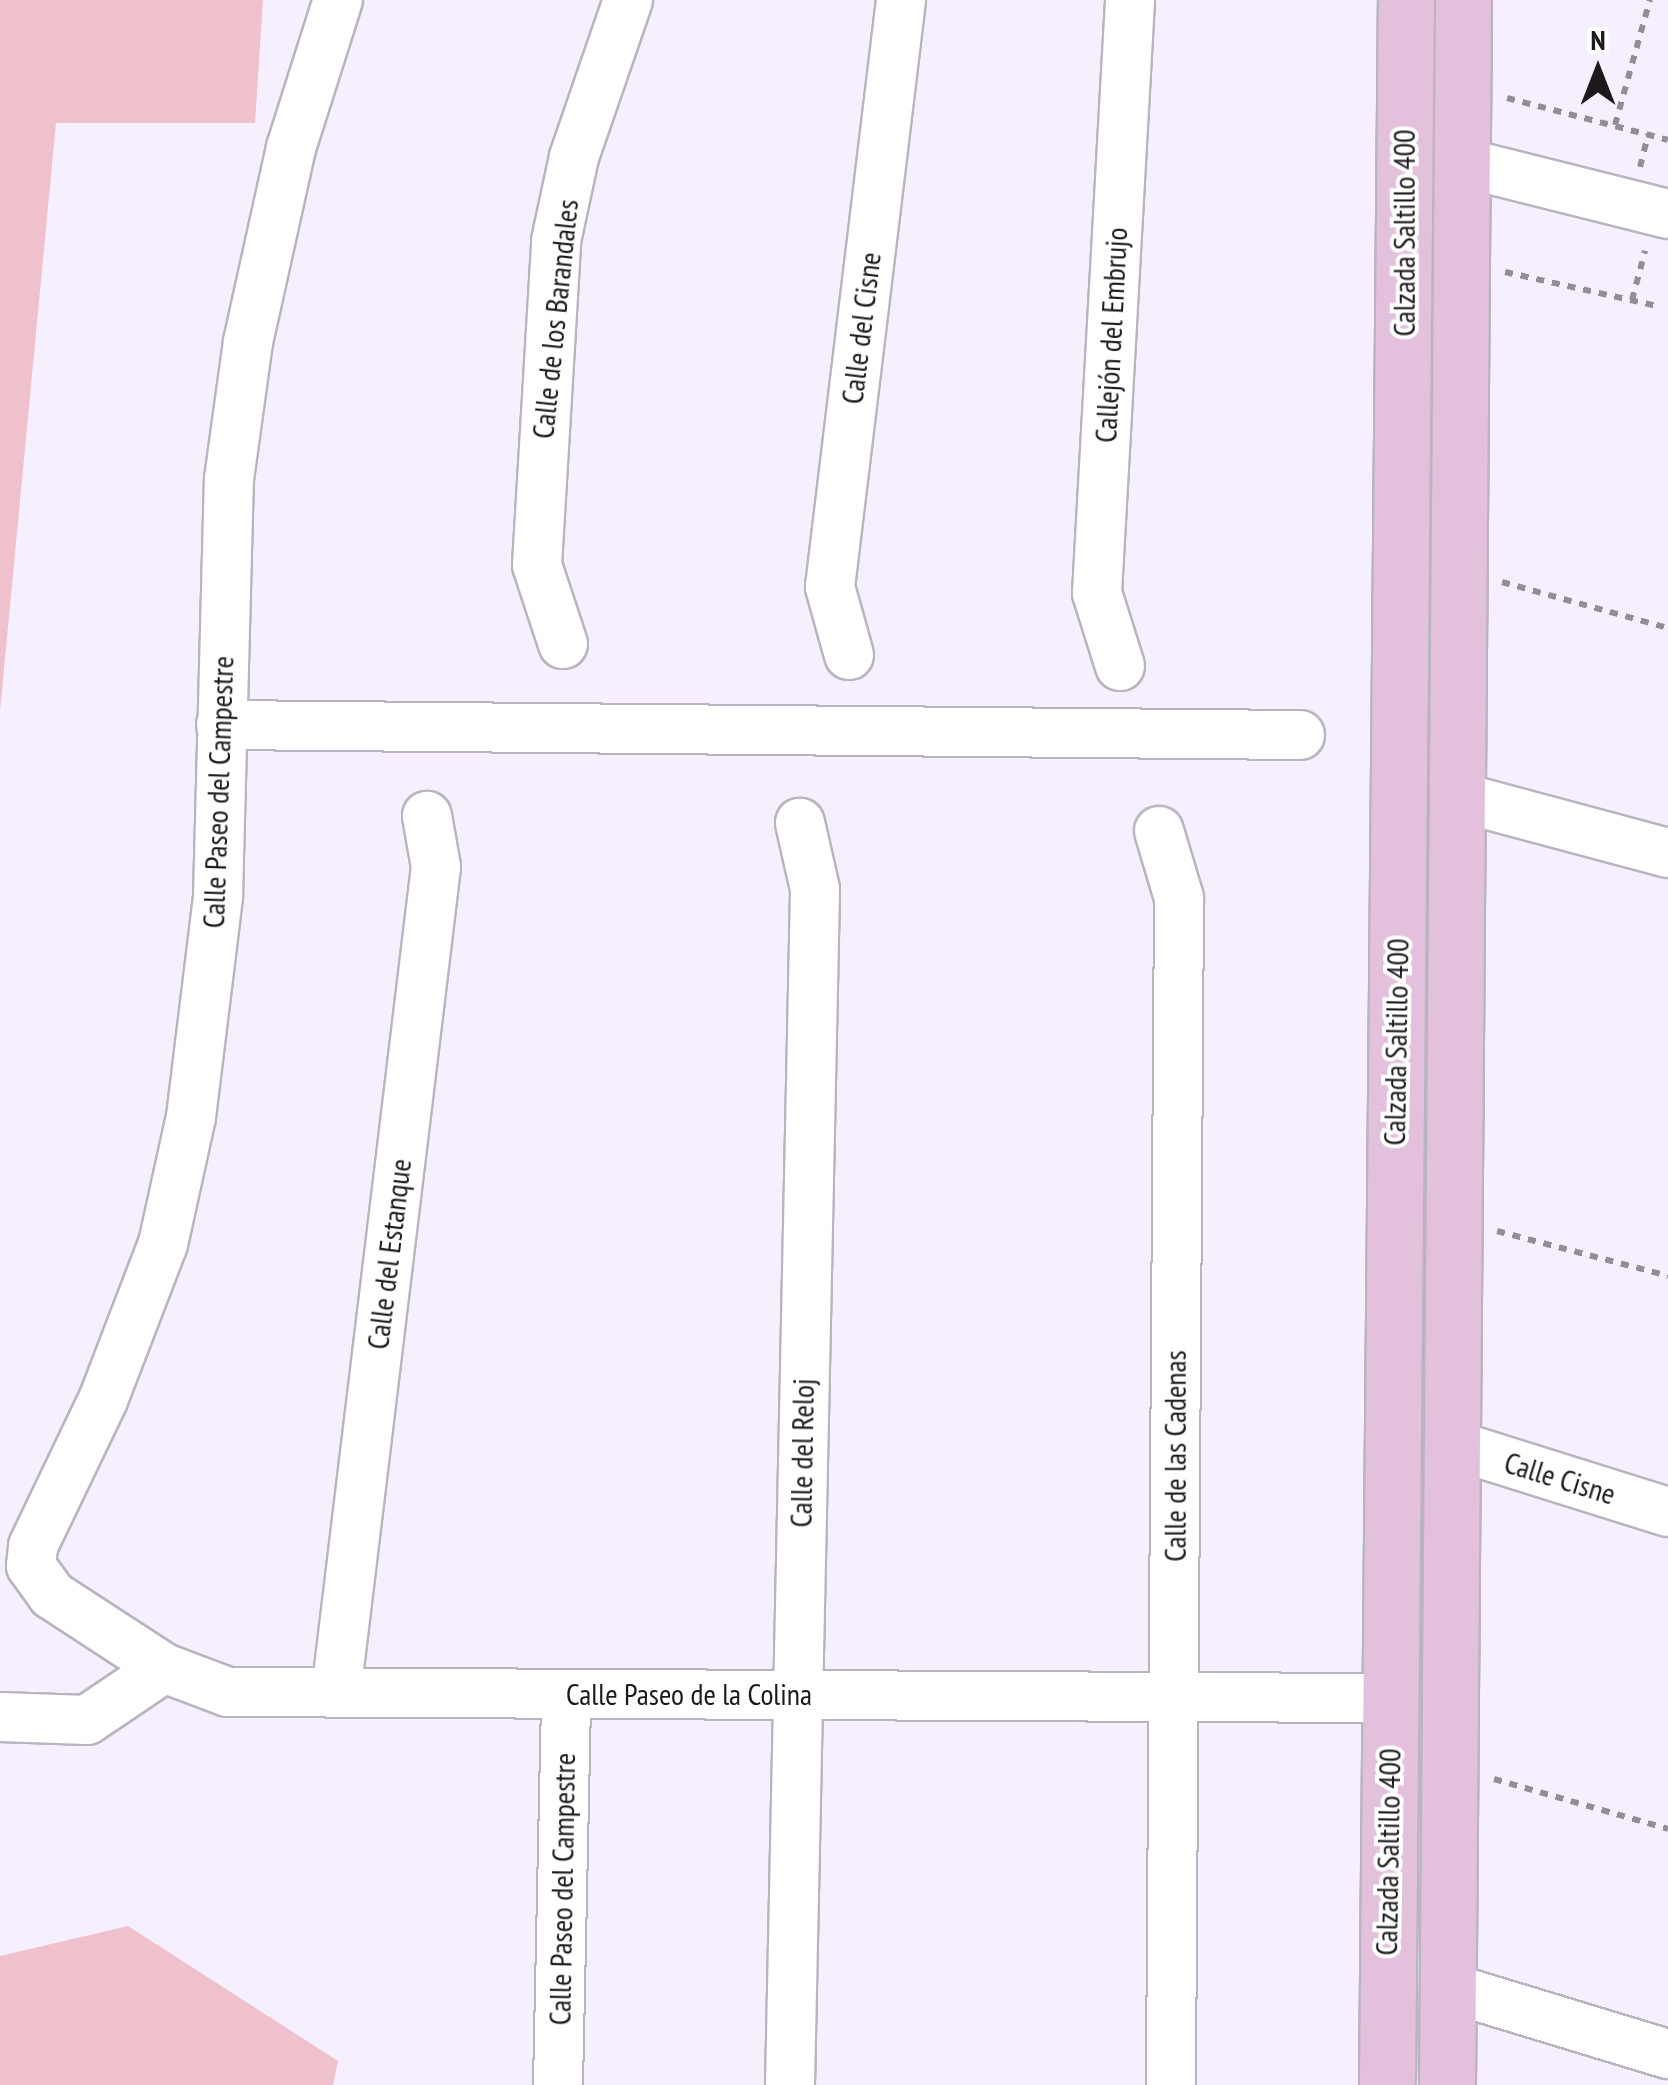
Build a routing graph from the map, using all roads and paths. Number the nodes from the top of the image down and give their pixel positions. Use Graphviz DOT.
graph roads {
  1 [pos="338,0"];
  2 [pos="628,0"];
  3 [pos="901,0"];
  4 [pos="1130,0"];
  5 [pos="1406,0"];
  6 [pos="1463,0"];
  7 [pos="1650,0"];
  8 [pos="1462,86"];
  9 [pos="1614,126"];
  10 [pos="1668,140"];
  11 [pos="1461,162"];
  12 [pos="1662,213"];
  13 [pos="1460,262"];
  14 [pos="1632,300"];
  15 [pos="1657,306"];
  16 [pos="1457,570"];
  17 [pos="1668,628"];
  18 [pos="563,644"];
  19 [pos="849,655"];
  20 [pos="1120,666"];
  21 [pos="221,725"];
  22 [pos="1300,734"];
  23 [pos="1455,796"];
  24 [pos="426,816"];
  25 [pos="800,823"];
  26 [pos="1159,830"];
  27 [pos="1668,853"];
  28 [pos="1452,1219"];
  29 [pos="1668,1276"];
  30 [pos="1451,1444"];
  31 [pos="1668,1512"];
  32 [pos="15,1578"];
  33 [pos="164,1668"];
  34 [pos="336,1692"];
  35 [pos="566,1694"];
  36 [pos="796,1695"];
  37 [pos="1174,1697"];
  38 [pos="1390,1698"];
  39 [pos="0,1717"];
  40 [pos="1449,1767"];
  41 [pos="1668,1828"];
  42 [pos="1448,1987"];
  43 [pos="1668,2054"];
  44 [pos="558,2085"];
  45 [pos="790,2085"];
  46 [pos="1171,2085"];
  47 [pos="1388,2085"];
  48 [pos="1447,2085"];
  1 -- 21 [label="street, Calle Paseo del Campestre"];
  2 -- 18 [label="street, Calle de los Barandales"];
  3 -- 19 [label="street, Calle del Cisne"];
  4 -- 20 [label="street, Callejón del Embrujo"];
  5 -- 38 [label="main road, Calzada Saltillo 400"];
  6 -- 8 [label="main road, Calzada Saltillo 400"];
  7 -- 9 [label="path"];
  8 -- 9 [label="path"];
  8 -- 11 [label="main road, Calzada Saltillo 400"];
  9 -- 10 [label="path"];
  11 -- 12 [label="street"];
  11 -- 13 [label="main road, Calzada Saltillo 400"];
  12 -- 14 [label="path"];
  13 -- 14 [label="path"];
  13 -- 16 [label="main road, Calzada Saltillo 400"];
  14 -- 15 [label="path"];
  16 -- 17 [label="path"];
  16 -- 23 [label="main road, Calzada Saltillo 400"];
  21 -- 22 [label="street"];
  21 -- 32 [label="street, Calle Paseo del Campestre"];
  23 -- 27 [label="street"];
  23 -- 28 [label="main road, Calzada Saltillo 400"];
  24 -- 34 [label="street, Calle del Estanque"];
  25 -- 36 [label="street, Calle del Reloj"];
  26 -- 37 [label="street, Calle de las Cadenas"];
  28 -- 29 [label="path"];
  28 -- 30 [label="main road, Calzada Saltillo 400"];
  30 -- 31 [label="street, Calle Cisne"];
  30 -- 40 [label="main road, Calzada Saltillo 400"];
  32 -- 33 [label="street, Calle Paseo de la Colina"];
  33 -- 34 [label="street, Calle Paseo de la Colina"];
  33 -- 39 [label="street"];
  34 -- 35 [label="street, Calle Paseo de la Colina"];
  35 -- 36 [label="street, Calle Paseo de la Colina"];
  35 -- 44 [label="street, Calle Paseo del Campestre"];
  36 -- 37 [label="street, Calle Paseo de la Colina"];
  36 -- 45 [label="street, Calle del Reloj"];
  37 -- 38 [label="street, Calle Paseo de la Colina"];
  37 -- 46 [label="street, Calle de las Cadenas"];
  38 -- 47 [label="main road, Calzada Saltillo 400"];
  40 -- 41 [label="path"];
  40 -- 42 [label="main road, Calzada Saltillo 400"];
  42 -- 43 [label="street"];
  42 -- 48 [label="main road, Calzada Saltillo 400"];
}
